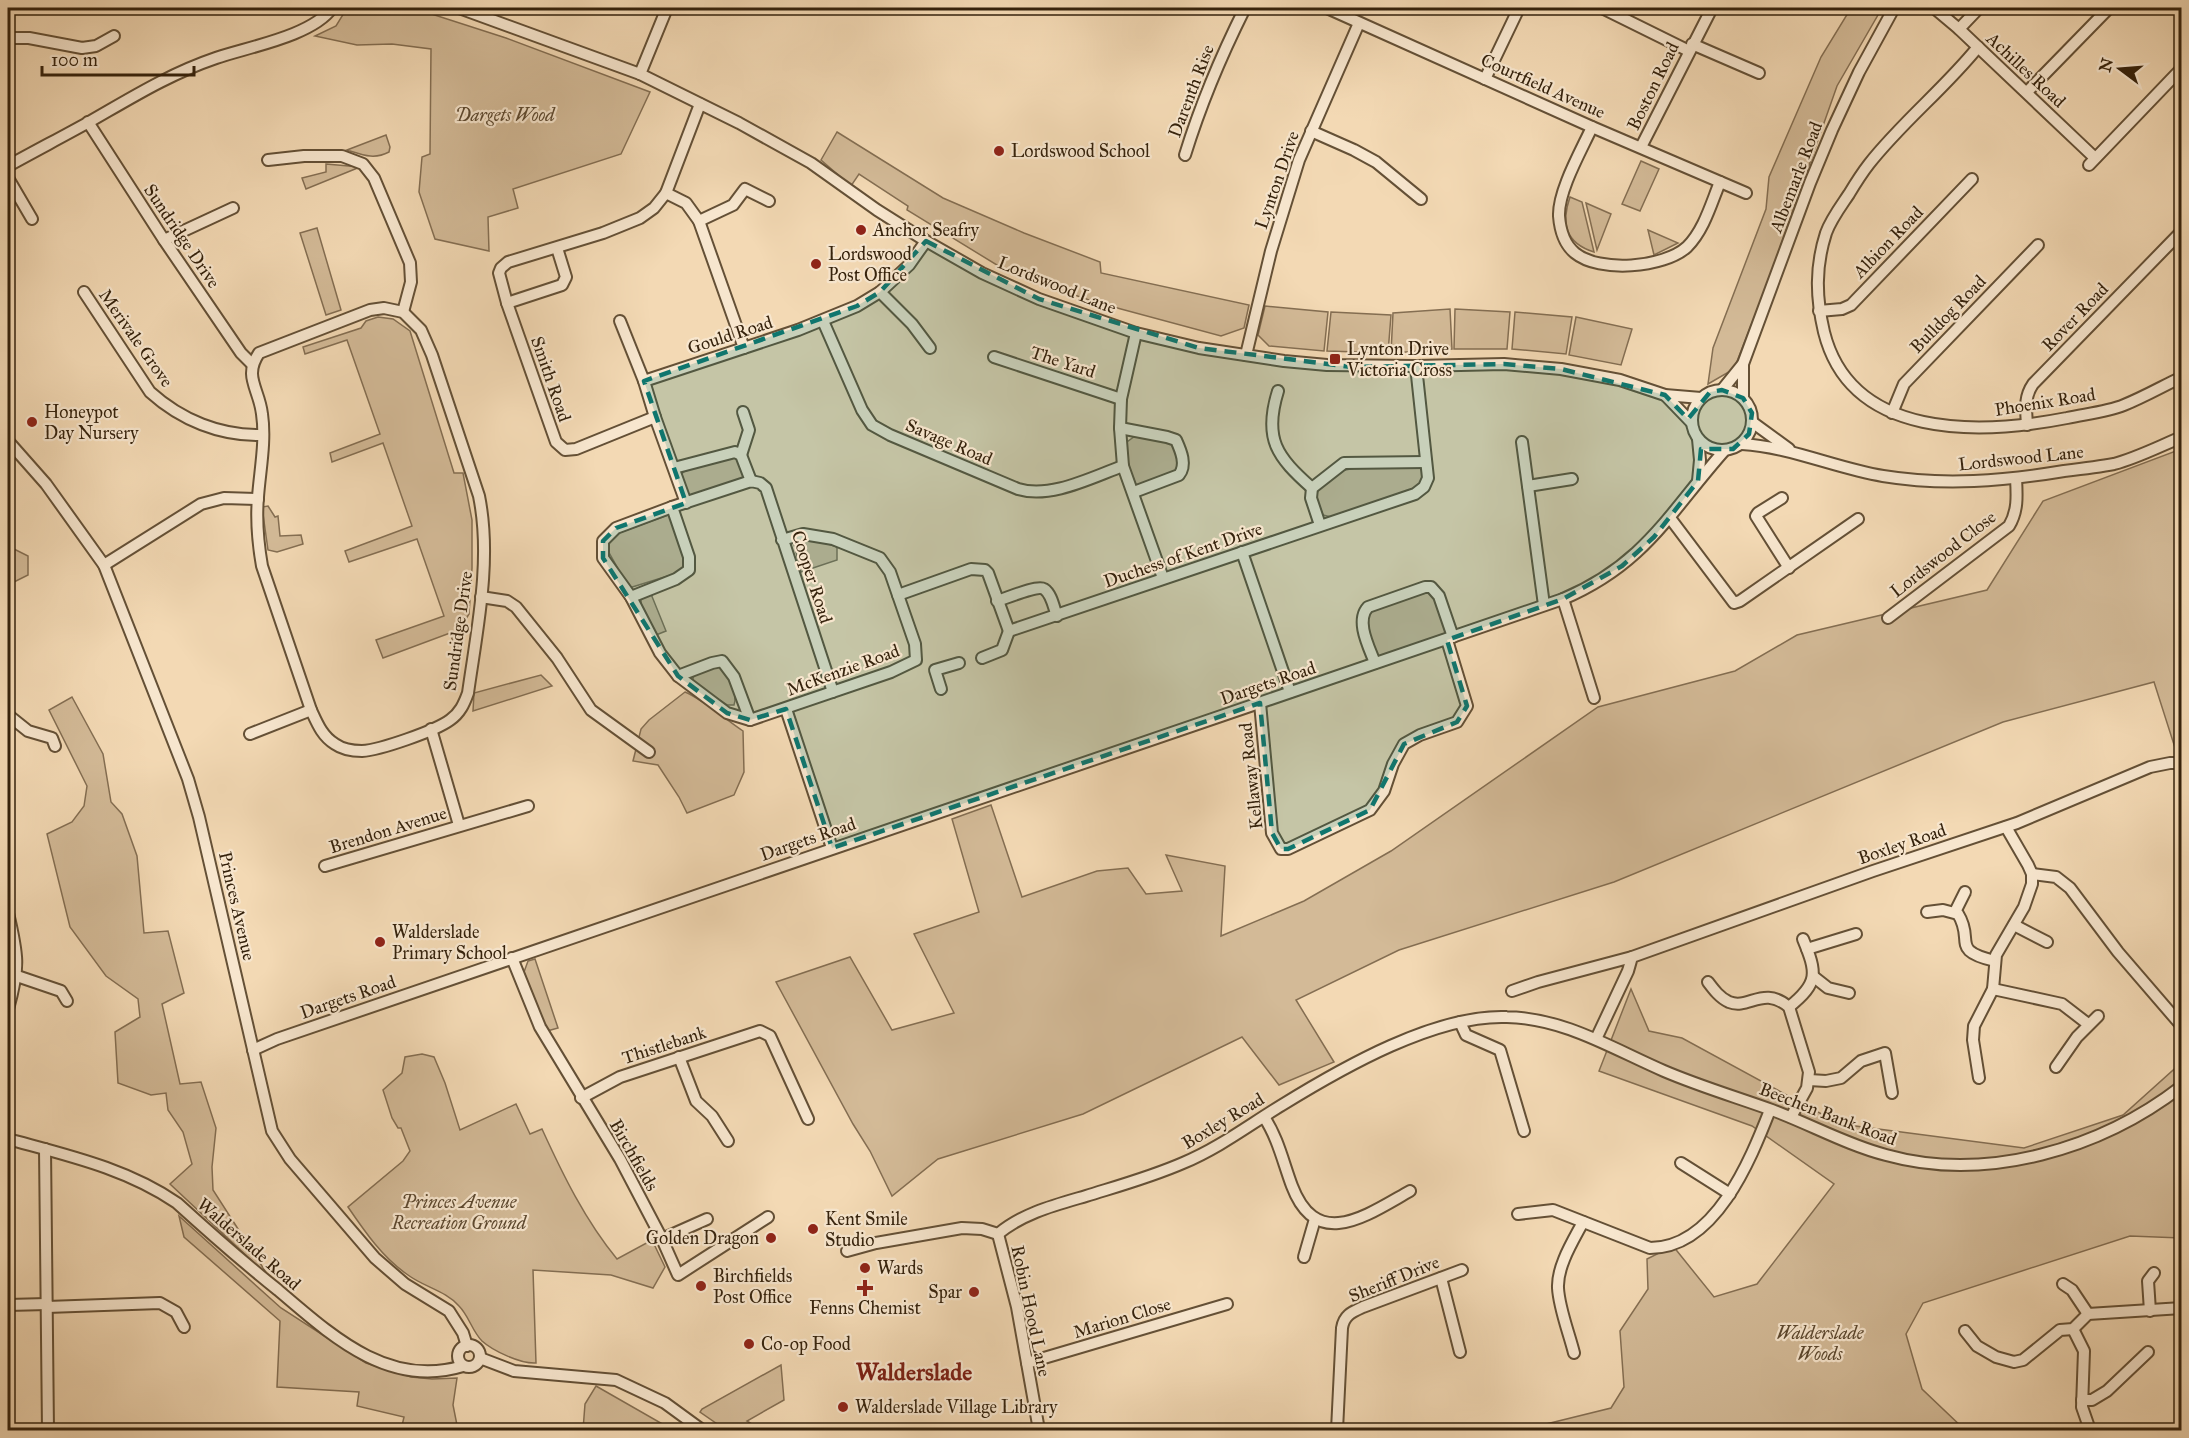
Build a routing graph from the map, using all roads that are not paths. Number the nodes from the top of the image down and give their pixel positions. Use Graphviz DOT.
graph roads {
  1 [pos="332,8"];
  2 [pos="459,8"];
  3 [pos="667,8"];
  4 [pos="1245,8"];
  5 [pos="1327,8"];
  6 [pos="1519,8"];
  7 [pos="1602,8"];
  8 [pos="1712,8"];
  9 [pos="1894,8"];
  10 [pos="1934,8"];
  11 [pos="1978,8"];
  12 [pos="2109,8"];
  13 [pos="1359,22"];
  14 [pos="1959,29"];
  15 [pos="114,36"];
  16 [pos="8,38"];
  17 [pos="1690,47"];
  18 [pos="1978,47"];
  19 [pos="2181,68"];
  20 [pos="1760,72"];
  21 [pos="640,74"];
  22 [pos="1485,79"];
  23 [pos="2027,92"];
  24 [pos="700,104"];
  25 [pos="88,122"];
  26 [pos="1592,127"];
  27 [pos="1311,131"];
  28 [pos="1641,147"];
  29 [pos="1185,155"];
  30 [pos="268,160"];
  31 [pos="8,166"];
  32 [pos="8,178"];
  33 [pos="1972,179"];
  34 [pos="1720,182"];
  35 [pos="666,193"];
  36 [pos="1746,193"];
  37 [pos="1421,199"];
  38 [pos="770,201"];
  39 [pos="233,208"];
  40 [pos="32,219"];
  41 [pos="699,221"];
  42 [pos="2181,231"];
  43 [pos="164,240"];
  44 [pos="926,242"];
  45 [pos="2170,242"];
  46 [pos="2038,245"];
  47 [pos="2181,246"];
  48 [pos="557,248"];
  49 [pos="84,292"];
  50 [pos="880,292"];
  51 [pos="507,303"];
  52 [pos="1819,311"];
  53 [pos="402,312"];
  54 [pos="620,321"];
  55 [pos="823,321"];
  56 [pos="1136,333"];
  57 [pos="744,348"];
  58 [pos="930,348"];
  59 [pos="1246,355"];
  60 [pos="994,357"];
  61 [pos="252,364"];
  62 [pos="1743,364"];
  63 [pos="1416,366"];
  64 [pos="2181,376"];
  65 [pos="644,381"];
  66 [pos="1722,390"];
  67 [pos="1278,391"];
  68 [pos="1665,395"];
  69 [pos="1701,398"];
  70 [pos="1743,398"];
  71 [pos="1120,399"];
  72 [pos="743,412"];
  73 [pos="1892,413"];
  74 [pos="655,417"];
  75 [pos="1752,422"];
  76 [pos="1691,423"];
  77 [pos="2027,425"];
  78 [pos="1120,428"];
  79 [pos="262,435"];
  80 [pos="2181,437"];
  81 [pos="1698,439"];
  82 [pos="8,441"];
  83 [pos="1522,441"];
  84 [pos="1742,444"];
  85 [pos="1724,451"];
  86 [pos="1791,451"];
  87 [pos="741,455"];
  88 [pos="1426,462"];
  89 [pos="1124,466"];
  90 [pos="674,468"];
  91 [pos="2016,478"];
  92 [pos="1572,479"];
  93 [pos="751,481"];
  94 [pos="1698,481"];
  95 [pos="1528,486"];
  96 [pos="1312,488"];
  97 [pos="1134,492"];
  98 [pos="258,498"];
  99 [pos="1782,498"];
  100 [pos="686,503"];
  101 [pos="672,507"];
  102 [pos="1670,518"];
  103 [pos="1858,519"];
  104 [pos="1320,525"];
  105 [pos="782,540"];
  106 [pos="1242,552"];
  107 [pos="104,565"];
  108 [pos="1789,568"];
  109 [pos="1163,578"];
  110 [pos="898,595"];
  111 [pos="481,597"];
  112 [pos="631,597"];
  113 [pos="1563,599"];
  114 [pos="998,601"];
  115 [pos="1544,604"];
  116 [pos="1057,616"];
  117 [pos="1888,618"];
  118 [pos="1009,632"];
  119 [pos="1450,638"];
  120 [pos="982,658"];
  121 [pos="916,660"];
  122 [pos="959,663"];
  123 [pos="1374,663"];
  124 [pos="935,670"];
  125 [pos="678,676"];
  126 [pos="942,689"];
  127 [pos="833,692"];
  128 [pos="1290,692"];
  129 [pos="1594,698"];
  130 [pos="1260,703"];
  131 [pos="786,709"];
  132 [pos="311,710"];
  133 [pos="8,715"];
  134 [pos="750,720"];
  135 [pos="431,729"];
  136 [pos="250,734"];
  137 [pos="55,746"];
  138 [pos="649,752"];
  139 [pos="2181,763"];
  140 [pos="528,806"];
  141 [pos="459,825"];
  142 [pos="2006,827"];
  143 [pos="832,848"];
  144 [pos="325,866"];
  145 [pos="2032,874"];
  146 [pos="1965,892"];
  147 [pos="1927,912"];
  148 [pos="1955,912"];
  149 [pos="8,913"];
  150 [pos="2014,925"];
  151 [pos="1856,934"];
  152 [pos="2047,942"];
  153 [pos="1632,957"];
  154 [pos="512,958"];
  155 [pos="1995,961"];
  156 [pos="17,976"];
  157 [pos="1814,977"];
  158 [pos="1708,982"];
  159 [pos="1993,989"];
  160 [pos="1512,991"];
  161 [pos="1849,993"];
  162 [pos="68,1001"];
  163 [pos="1789,1007"];
  164 [pos="8,1009"];
  165 [pos="2098,1016"];
  166 [pos="1460,1022"];
  167 [pos="2088,1024"];
  168 [pos="2181,1024"];
  169 [pos="1596,1039"];
  170 [pos="253,1050"];
  171 [pos="680,1057"];
  172 [pos="2056,1067"];
  173 [pos="1979,1078"];
  174 [pos="1809,1080"];
  175 [pos="2181,1086"];
  176 [pos="1892,1093"];
  177 [pos="581,1098"];
  178 [pos="1770,1110"];
  179 [pos="1264,1117"];
  180 [pos="1791,1117"];
  181 [pos="808,1119"];
  182 [pos="1524,1131"];
  183 [pos="8,1139"];
  184 [pos="728,1141"];
  185 [pos="45,1149"];
  186 [pos="1680,1163"];
  187 [pos="1410,1191"];
  188 [pos="1730,1194"];
  189 [pos="1518,1214"];
  190 [pos="768,1217"];
  191 [pos="707,1219"];
  192 [pos="1315,1219"];
  193 [pos="1583,1222"];
  194 [pos="998,1234"];
  195 [pos="662,1239"];
  196 [pos="847,1251"];
  197 [pos="1304,1257"];
  198 [pos="1462,1270"];
  199 [pos="2154,1273"];
  200 [pos="1441,1278"];
  201 [pos="2062,1284"];
  202 [pos="1227,1304"];
  203 [pos="8,1305"];
  204 [pos="47,1306"];
  205 [pos="2181,1308"];
  206 [pos="2150,1311"];
  207 [pos="2088,1314"];
  208 [pos="184,1327"];
  209 [pos="2073,1329"];
  210 [pos="1965,1331"];
  211 [pos="467,1346"];
  212 [pos="1460,1352"];
  213 [pos="2148,1352"];
  214 [pos="1574,1353"];
  215 [pos="480,1358"];
  216 [pos="1027,1363"];
  217 [pos="464,1366"];
  218 [pos="2082,1400"];
  219 [pos="48,1431"];
  220 [pos="702,1431"];
  221 [pos="1038,1431"];
  222 [pos="1337,1431"];
  223 [pos="2090,1431"];
  1 -- 25 [label="street"];
  2 -- 21 [label="street, Lordswood Lane"];
  3 -- 21 [label="street"];
  4 -- 29 [label="street, Darenth Rise"];
  5 -- 13 [label="street, Courtfield Avenue"];
  6 -- 22 [label="street"];
  7 -- 17 [label="street"];
  8 -- 17 [label="street, Boston Road"];
  9 -- 62 [label="street, Albemarle Road"];
  10 -- 14 [label="street, Achilles Road"];
  11 -- 14 [label="street"];
  12 -- 23 [label="street"];
  13 -- 22 [label="street, Courtfield Avenue"];
  13 -- 27 [label="street, Lynton Drive"];
  14 -- 18 [label="street, Achilles Road"];
  15 -- 16 [label="street"];
  17 -- 20 [label="street"];
  17 -- 28 [label="street, Boston Road"];
  18 -- 23 [label="street, Achilles Road"];
  18 -- 52 [label="street, Phoenix Road"];
  19 -- 23 [label="street, Achilles Road"];
  21 -- 24 [label="street, Lordswood Lane"];
  22 -- 26 [label="street, Courtfield Avenue"];
  24 -- 35 [label="street"];
  24 -- 44 [label="street, Lordswood Lane"];
  25 -- 31 [label="street"];
  25 -- 43 [label="street, Sundridge Drive"];
  26 -- 28 [label="street, Courtfield Avenue"];
  26 -- 34 [label="street"];
  27 -- 37 [label="street"];
  27 -- 59 [label="street, Lynton Drive"];
  28 -- 34 [label="street, Courtfield Avenue"];
  30 -- 53 [label="street"];
  32 -- 40 [label="street"];
  33 -- 52 [label="street, Albion Road"];
  34 -- 36 [label="street, Courtfield Avenue"];
  35 -- 41 [label="street"];
  35 -- 48 [label="street"];
  38 -- 41 [label="street"];
  39 -- 43 [label="street"];
  41 -- 57 [label="street"];
  42 -- 45 [label="street, Rover Road"];
  43 -- 61 [label="street, Sundridge Drive"];
  44 -- 50 [label="street, Gould Road"];
  44 -- 56 [label="street, Lordswood Lane"];
  45 -- 47 [label="street"];
  45 -- 77 [label="street, Rover Road"];
  46 -- 73 [label="street, Bulldog Road"];
  48 -- 51 [label="street, Smith Road"];
  48 -- 51 [label="street"];
  49 -- 79 [label="street, Merivale Grove"];
  50 -- 55 [label="street, Gould Road"];
  50 -- 58 [label="street"];
  51 -- 74 [label="street, Smith Road"];
  52 -- 73 [label="street, Phoenix Road"];
  53 -- 61 [label="street"];
  53 -- 111 [label="street, Sundridge Drive"];
  54 -- 65 [label="street"];
  55 -- 57 [label="street, Gould Road"];
  55 -- 89 [label="street, Savage Road"];
  56 -- 59 [label="street, Lordswood Lane"];
  56 -- 71 [label="street"];
  57 -- 65 [label="street, Gould Road"];
  59 -- 63 [label="street, Lordswood Lane"];
  60 -- 71 [label="street, The Yard"];
  61 -- 79 [label="street, Sundridge Drive"];
  62 -- 66 [label="street, Albemarle Road"];
  62 -- 70 [label="street, Albemarle Road"];
  63 -- 68 [label="street, Lordswood Lane"];
  63 -- 88 [label="street, Duchess of Kent Drive"];
  64 -- 77 [label="street, Phoenix Road"];
  65 -- 74 [label="street"];
  66 -- 69 [label="street, Lordswood Lane"];
  66 -- 70 [label="street"];
  67 -- 96 [label="street"];
  68 -- 69 [label="street, Lordswood Lane"];
  68 -- 76 [label="street, Lordswood Lane"];
  69 -- 76 [label="street"];
  70 -- 75 [label="street"];
  71 -- 78 [label="street"];
  72 -- 87 [label="street"];
  73 -- 77 [label="street, Phoenix Road"];
  74 -- 90 [label="street"];
  75 -- 84 [label="street"];
  75 -- 86 [label="street, Lordswood Lane"];
  76 -- 81 [label="street, Lordswood Lane"];
  78 -- 89 [label="street"];
  78 -- 97 [label="street"];
  79 -- 98 [label="street, Sundridge Drive"];
  80 -- 91 [label="street, Lordswood Lane"];
  81 -- 85 [label="street"];
  81 -- 94 [label="street"];
  82 -- 107 [label="street, Princes Avenue"];
  83 -- 95 [label="street"];
  84 -- 85 [label="street, Lordswood Lane"];
  84 -- 86 [label="street, Lordswood Lane"];
  85 -- 94 [label="street, Dargets Road"];
  86 -- 91 [label="street, Lordswood Lane"];
  87 -- 90 [label="street"];
  87 -- 93 [label="street, Cooper Road"];
  88 -- 96 [label="street"];
  88 -- 104 [label="street, Duchess of Kent Drive"];
  89 -- 97 [label="street"];
  90 -- 100 [label="street"];
  91 -- 117 [label="street, Lordswood Close"];
  92 -- 95 [label="street"];
  93 -- 100 [label="street"];
  93 -- 105 [label="street, Cooper Road"];
  94 -- 102 [label="street, Dargets Road"];
  95 -- 115 [label="street"];
  96 -- 104 [label="street"];
  97 -- 109 [label="street"];
  98 -- 107 [label="street"];
  98 -- 132 [label="street, Sundridge Drive"];
  99 -- 108 [label="street"];
  100 -- 101 [label="street"];
  101 -- 112 [label="street"];
  101 -- 112 [label="street"];
  102 -- 108 [label="street"];
  102 -- 113 [label="street, Dargets Road"];
  103 -- 108 [label="street"];
  104 -- 106 [label="street, Duchess of Kent Drive"];
  105 -- 110 [label="street, McKenzie Road"];
  105 -- 127 [label="street, Cooper Road"];
  106 -- 109 [label="street, Duchess of Kent Drive"];
  106 -- 128 [label="street"];
  107 -- 170 [label="street, Princes Avenue"];
  109 -- 116 [label="street, Duchess of Kent Drive"];
  110 -- 114 [label="street"];
  110 -- 121 [label="street, McKenzie Road"];
  111 -- 135 [label="street, Sundridge Drive"];
  111 -- 138 [label="street"];
  112 -- 125 [label="street"];
  113 -- 115 [label="street, Dargets Road"];
  113 -- 129 [label="street"];
  114 -- 116 [label="street"];
  114 -- 118 [label="street"];
  115 -- 119 [label="street, Dargets Road"];
  116 -- 118 [label="street, Duchess of Kent Drive"];
  118 -- 120 [label="street"];
  119 -- 123 [label="street, Dargets Road"];
  119 -- 123 [label="street"];
  119 -- 130 [label="street, Kellaway Road"];
  121 -- 124 [label="street"];
  121 -- 127 [label="street, McKenzie Road"];
  122 -- 124 [label="street"];
  123 -- 128 [label="street, Dargets Road"];
  124 -- 126 [label="street"];
  125 -- 134 [label="street"];
  125 -- 134 [label="street"];
  127 -- 131 [label="street, McKenzie Road"];
  128 -- 130 [label="street, Dargets Road"];
  130 -- 143 [label="street, Dargets Road"];
  131 -- 134 [label="street, McKenzie Road"];
  131 -- 143 [label="street"];
  132 -- 135 [label="street, Sundridge Drive"];
  132 -- 136 [label="street"];
  133 -- 137 [label="street"];
  135 -- 141 [label="street, Brendon Avenue"];
  139 -- 142 [label="street, Boxley Road"];
  140 -- 141 [label="street, Brendon Avenue"];
  141 -- 144 [label="street, Brendon Avenue"];
  142 -- 145 [label="street"];
  142 -- 153 [label="street, Boxley Road"];
  143 -- 154 [label="street, Dargets Road"];
  145 -- 150 [label="street"];
  145 -- 168 [label="street"];
  146 -- 148 [label="street"];
  147 -- 148 [label="street"];
  148 -- 155 [label="street"];
  149 -- 156 [label="street"];
  150 -- 152 [label="street"];
  150 -- 155 [label="street"];
  151 -- 157 [label="street"];
  153 -- 160 [label="street, Boxley Road"];
  153 -- 169 [label="street"];
  154 -- 170 [label="street, Dargets Road"];
  154 -- 177 [label="street, Birchfields"];
  155 -- 159 [label="street"];
  156 -- 162 [label="street"];
  156 -- 164 [label="street"];
  157 -- 161 [label="street"];
  157 -- 163 [label="street"];
  158 -- 163 [label="street"];
  159 -- 167 [label="street"];
  159 -- 173 [label="street"];
  163 -- 174 [label="street"];
  165 -- 167 [label="street"];
  166 -- 169 [label="street, Beechen Bank Road"];
  166 -- 179 [label="street, Boxley Road"];
  166 -- 182 [label="street"];
  167 -- 172 [label="street"];
  169 -- 178 [label="street, Beechen Bank Road"];
  170 -- 211 [label="street, Princes Avenue"];
  171 -- 177 [label="street, Thistlebank"];
  171 -- 181 [label="street, Thistlebank"];
  171 -- 184 [label="street"];
  174 -- 176 [label="street"];
  174 -- 180 [label="street"];
  175 -- 180 [label="street, Beechen Bank Road"];
  177 -- 195 [label="street, Birchfields"];
  178 -- 180 [label="street, Beechen Bank Road"];
  178 -- 188 [label="street"];
  179 -- 192 [label="street"];
  179 -- 194 [label="street, Boxley Road"];
  183 -- 185 [label="street, Walderslade Road"];
  185 -- 204 [label="street"];
  185 -- 217 [label="street, Walderslade Road"];
  186 -- 188 [label="street"];
  187 -- 192 [label="street"];
  188 -- 193 [label="street"];
  189 -- 193 [label="street"];
  190 -- 195 [label="street, Birchfields"];
  191 -- 195 [label="street"];
  192 -- 197 [label="street"];
  193 -- 214 [label="street"];
  194 -- 196 [label="street"];
  194 -- 216 [label="street, Robin Hood Lane"];
  198 -- 200 [label="street, Sheriff Drive"];
  199 -- 206 [label="street"];
  200 -- 212 [label="street"];
  200 -- 222 [label="street, Sheriff Drive"];
  201 -- 207 [label="street"];
  202 -- 216 [label="street, Marion Close"];
  203 -- 204 [label="street"];
  204 -- 208 [label="street"];
  204 -- 219 [label="street"];
  205 -- 206 [label="street"];
  206 -- 207 [label="street"];
  207 -- 209 [label="street"];
  209 -- 210 [label="street"];
  209 -- 218 [label="street"];
  211 -- 215 [label="street"];
  211 -- 217 [label="street"];
  213 -- 218 [label="street"];
  215 -- 217 [label="street"];
  215 -- 220 [label="street"];
  216 -- 221 [label="street, Robin Hood Lane"];
  218 -- 223 [label="street"];
}
